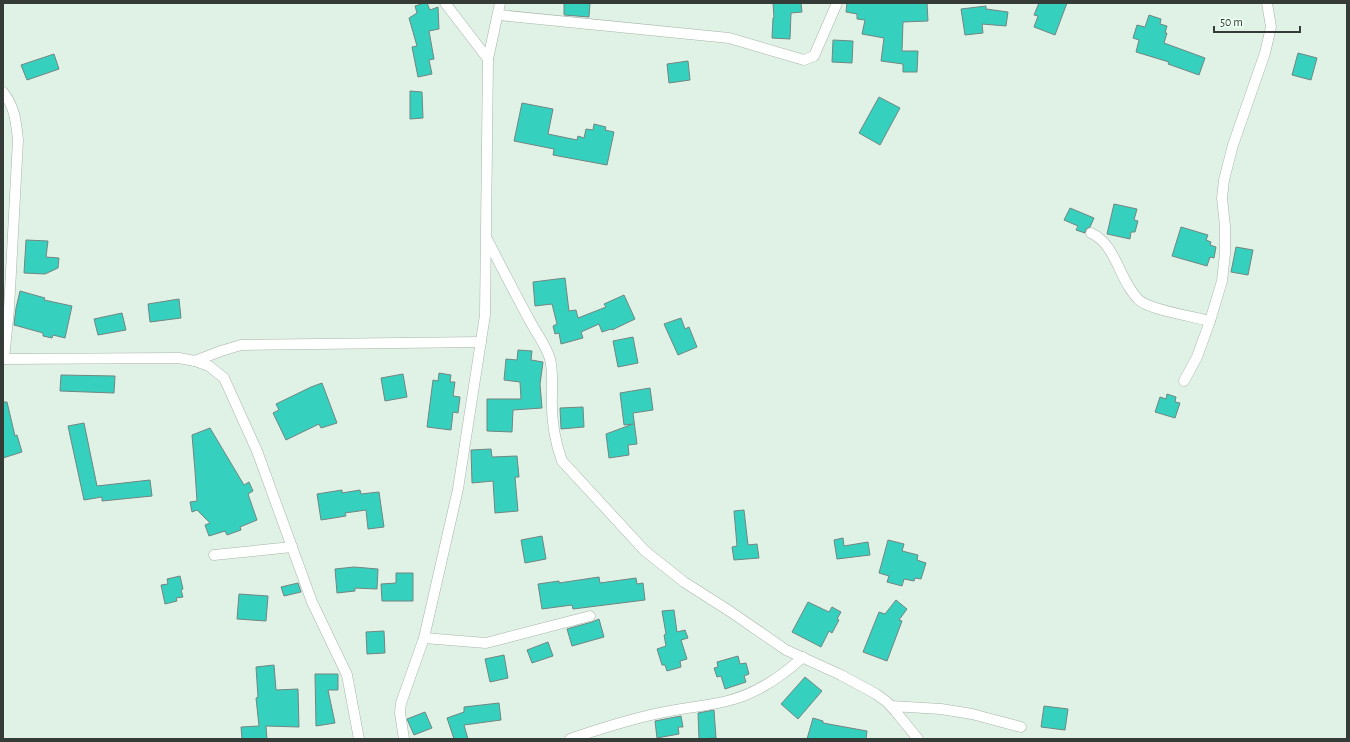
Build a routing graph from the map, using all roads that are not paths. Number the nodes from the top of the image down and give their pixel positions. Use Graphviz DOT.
graph roads {
  1 [pos="445,3"];
  2 [pos="500,3"];
  3 [pos="837,3"];
  4 [pos="1267,3"];
  5 [pos="499,15"];
  6 [pos="488,59"];
  7 [pos="3,92"];
  8 [pos="1091,233"];
  9 [pos="486,236"];
  10 [pos="1210,321"];
  11 [pos="481,342"];
  12 [pos="3,359"];
  13 [pos="195,361"];
  14 [pos="1184,381"];
  15 [pos="292,547"];
  16 [pos="214,555"];
  17 [pos="590,616"];
  18 [pos="424,638"];
  19 [pos="803,657"];
  20 [pos="891,706"];
  21 [pos="1021,727"];
  22 [pos="359,739"];
  23 [pos="404,739"];
  24 [pos="570,739"];
  25 [pos="918,739"];
  1 -- 6 [label="street"];
  2 -- 5 [label="street"];
  3 -- 5 [label="street"];
  4 -- 10 [label="street"];
  5 -- 6 [label="street"];
  6 -- 9 [label="street"];
  7 -- 12 [label="street"];
  8 -- 10 [label="street"];
  9 -- 11 [label="street"];
  9 -- 19 [label="street"];
  10 -- 14 [label="street"];
  11 -- 13 [label="street"];
  11 -- 18 [label="street"];
  12 -- 13 [label="street"];
  13 -- 15 [label="street"];
  15 -- 16 [label="street"];
  15 -- 22 [label="street"];
  17 -- 18 [label="street"];
  18 -- 23 [label="street"];
  19 -- 20 [label="street"];
  19 -- 24 [label="street"];
  20 -- 21 [label="street"];
  20 -- 25 [label="street"];
}
